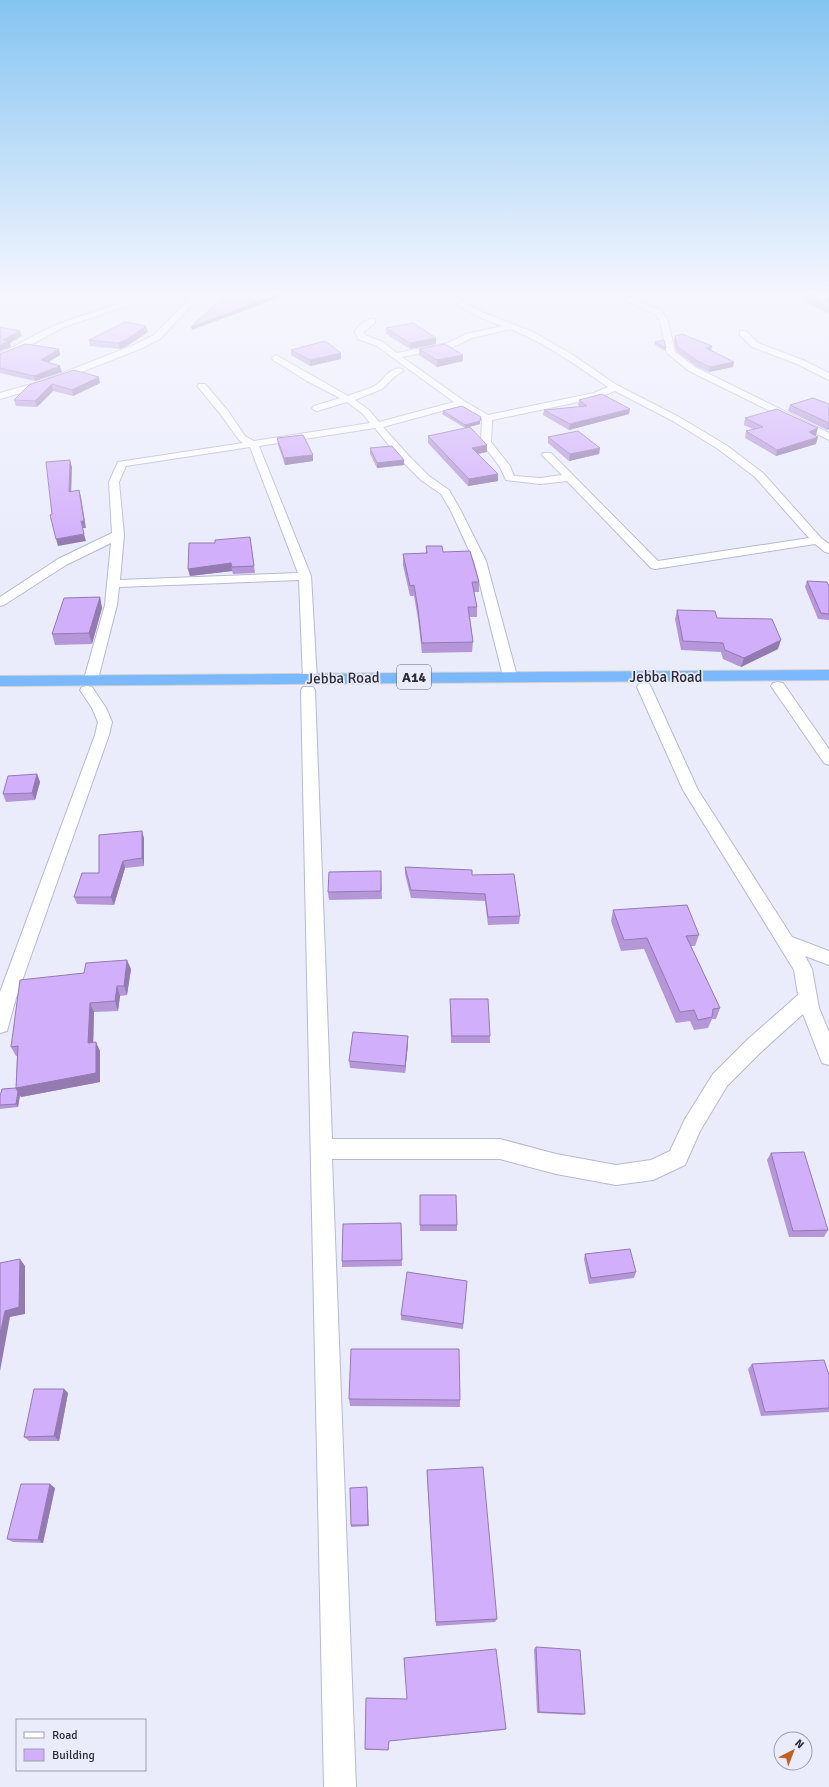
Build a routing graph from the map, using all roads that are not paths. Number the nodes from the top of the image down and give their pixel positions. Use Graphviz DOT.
graph roads {
  1 [pos="57,378"];
  2 [pos="309,378"];
  3 [pos="387,378"];
  4 [pos="426,378"];
  5 [pos="601,378"];
  6 [pos="711,378"];
  7 [pos="202,386"];
  8 [pos="615,388"];
  9 [pos="0,396"];
  10 [pos="348,399"];
  11 [pos="461,403"];
  12 [pos="317,408"];
  13 [pos="487,418"];
  14 [pos="378,425"];
  15 [pos="829,437"];
  16 [pos="254,445"];
  17 [pos="547,456"];
  18 [pos="569,477"];
  19 [pos="118,535"];
  20 [pos="817,540"];
  21 [pos="829,550"];
  22 [pos="305,576"];
  23 [pos="113,584"];
  24 [pos="0,602"];
  25 [pos="829,675"];
  26 [pos="510,676"];
  27 [pos="0,681"];
  28 [pos="89,685"];
  29 [pos="309,685"];
  30 [pos="778,686"];
  31 [pos="829,686"];
  32 [pos="644,687"];
  33 [pos="0,692"];
  34 [pos="829,760"];
  35 [pos="786,942"];
  36 [pos="829,958"];
  37 [pos="808,998"];
  38 [pos="0,1024"];
  39 [pos="829,1057"];
  40 [pos="321,1149"];
  41 [pos="340,1787"];
  1 -- 9 [label="street"];
  2 -- 10 [label="street"];
  3 -- 10 [label="street"];
  4 -- 11 [label="street"];
  5 -- 8 [label="street"];
  6 -- 15 [label="street"];
  7 -- 16 [label="street"];
  8 -- 13 [label="street"];
  8 -- 20 [label="street"];
  10 -- 12 [label="street"];
  10 -- 14 [label="street"];
  11 -- 13 [label="street"];
  11 -- 14 [label="street"];
  13 -- 18 [label="street"];
  14 -- 16 [label="street"];
  14 -- 26 [label="street"];
  16 -- 19 [label="street"];
  16 -- 22 [label="street"];
  17 -- 18 [label="street"];
  18 -- 20 [label="street"];
  19 -- 23 [label="street"];
  19 -- 24 [label="street"];
  20 -- 21 [label="street"];
  22 -- 23 [label="street"];
  22 -- 29 [label="street"];
  23 -- 28 [label="street"];
  25 -- 26 [label="highway, Jebba Road / A14"];
  26 -- 29 [label="highway, Jebba Road / A14"];
  27 -- 28 [label="highway, Jebba Road / A14"];
  28 -- 29 [label="highway, Jebba Road / A14"];
  28 -- 33 [label="highway, Jebba Road / A14"];
  28 -- 38 [label="street"];
  29 -- 32 [label="highway, Jebba Road / A14"];
  29 -- 40 [label="street"];
  30 -- 31 [label="highway, Jebba Road / A14"];
  30 -- 32 [label="highway, Jebba Road / A14"];
  30 -- 34 [label="street"];
  32 -- 35 [label="street"];
  35 -- 36 [label="street"];
  35 -- 37 [label="street"];
  37 -- 39 [label="street"];
  37 -- 40 [label="street"];
  40 -- 41 [label="street"];
}
